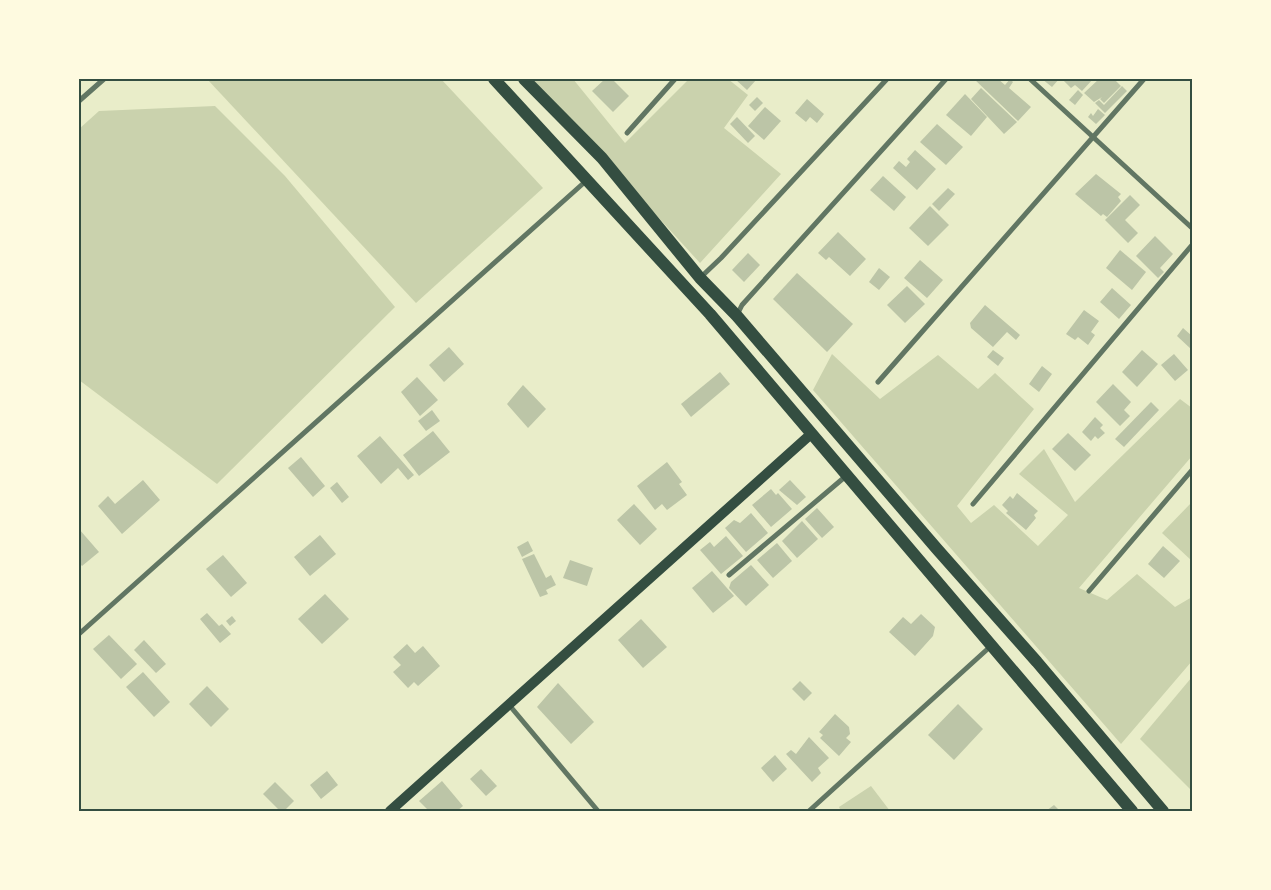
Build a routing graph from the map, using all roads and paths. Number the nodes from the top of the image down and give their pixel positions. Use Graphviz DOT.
graph roads {
  1 [pos="104,79"];
  2 [pos="494,79"];
  3 [pos="524,79"];
  4 [pos="675,79"];
  5 [pos="887,79"];
  6 [pos="946,79"];
  7 [pos="1030,79"];
  8 [pos="1144,79"];
  9 [pos="79,101"];
  10 [pos="627,133"];
  11 [pos="1093,136"];
  12 [pos="587,179"];
  13 [pos="1192,228"];
  14 [pos="1192,245"];
  15 [pos="700,278"];
  16 [pos="737,316"];
  17 [pos="878,382"];
  18 [pos="811,434"];
  19 [pos="1192,470"];
  20 [pos="846,476"];
  21 [pos="973,504"];
  22 [pos="729,574"];
  23 [pos="1089,591"];
  24 [pos="79,634"];
  25 [pos="993,645"];
  26 [pos="510,706"];
  27 [pos="390,811"];
  28 [pos="598,811"];
  29 [pos="810,811"];
  30 [pos="1132,811"];
  31 [pos="1163,811"];
  1 -- 9 [label="street"];
  2 -- 12 [label="main road"];
  3 -- 15 [label="main road"];
  4 -- 10 [label="street"];
  5 -- 15 [label="street"];
  6 -- 16 [label="street"];
  7 -- 11 [label="street"];
  8 -- 11 [label="street"];
  11 -- 13 [label="street"];
  11 -- 17 [label="street"];
  12 -- 18 [label="main road"];
  12 -- 24 [label="street"];
  14 -- 21 [label="street"];
  15 -- 16 [label="main road"];
  16 -- 31 [label="main road"];
  18 -- 20 [label="main road"];
  18 -- 26 [label="main road"];
  19 -- 23 [label="street"];
  20 -- 22 [label="street"];
  20 -- 25 [label="main road"];
  25 -- 29 [label="street"];
  25 -- 30 [label="main road"];
  26 -- 27 [label="main road"];
  26 -- 28 [label="street"];
}
